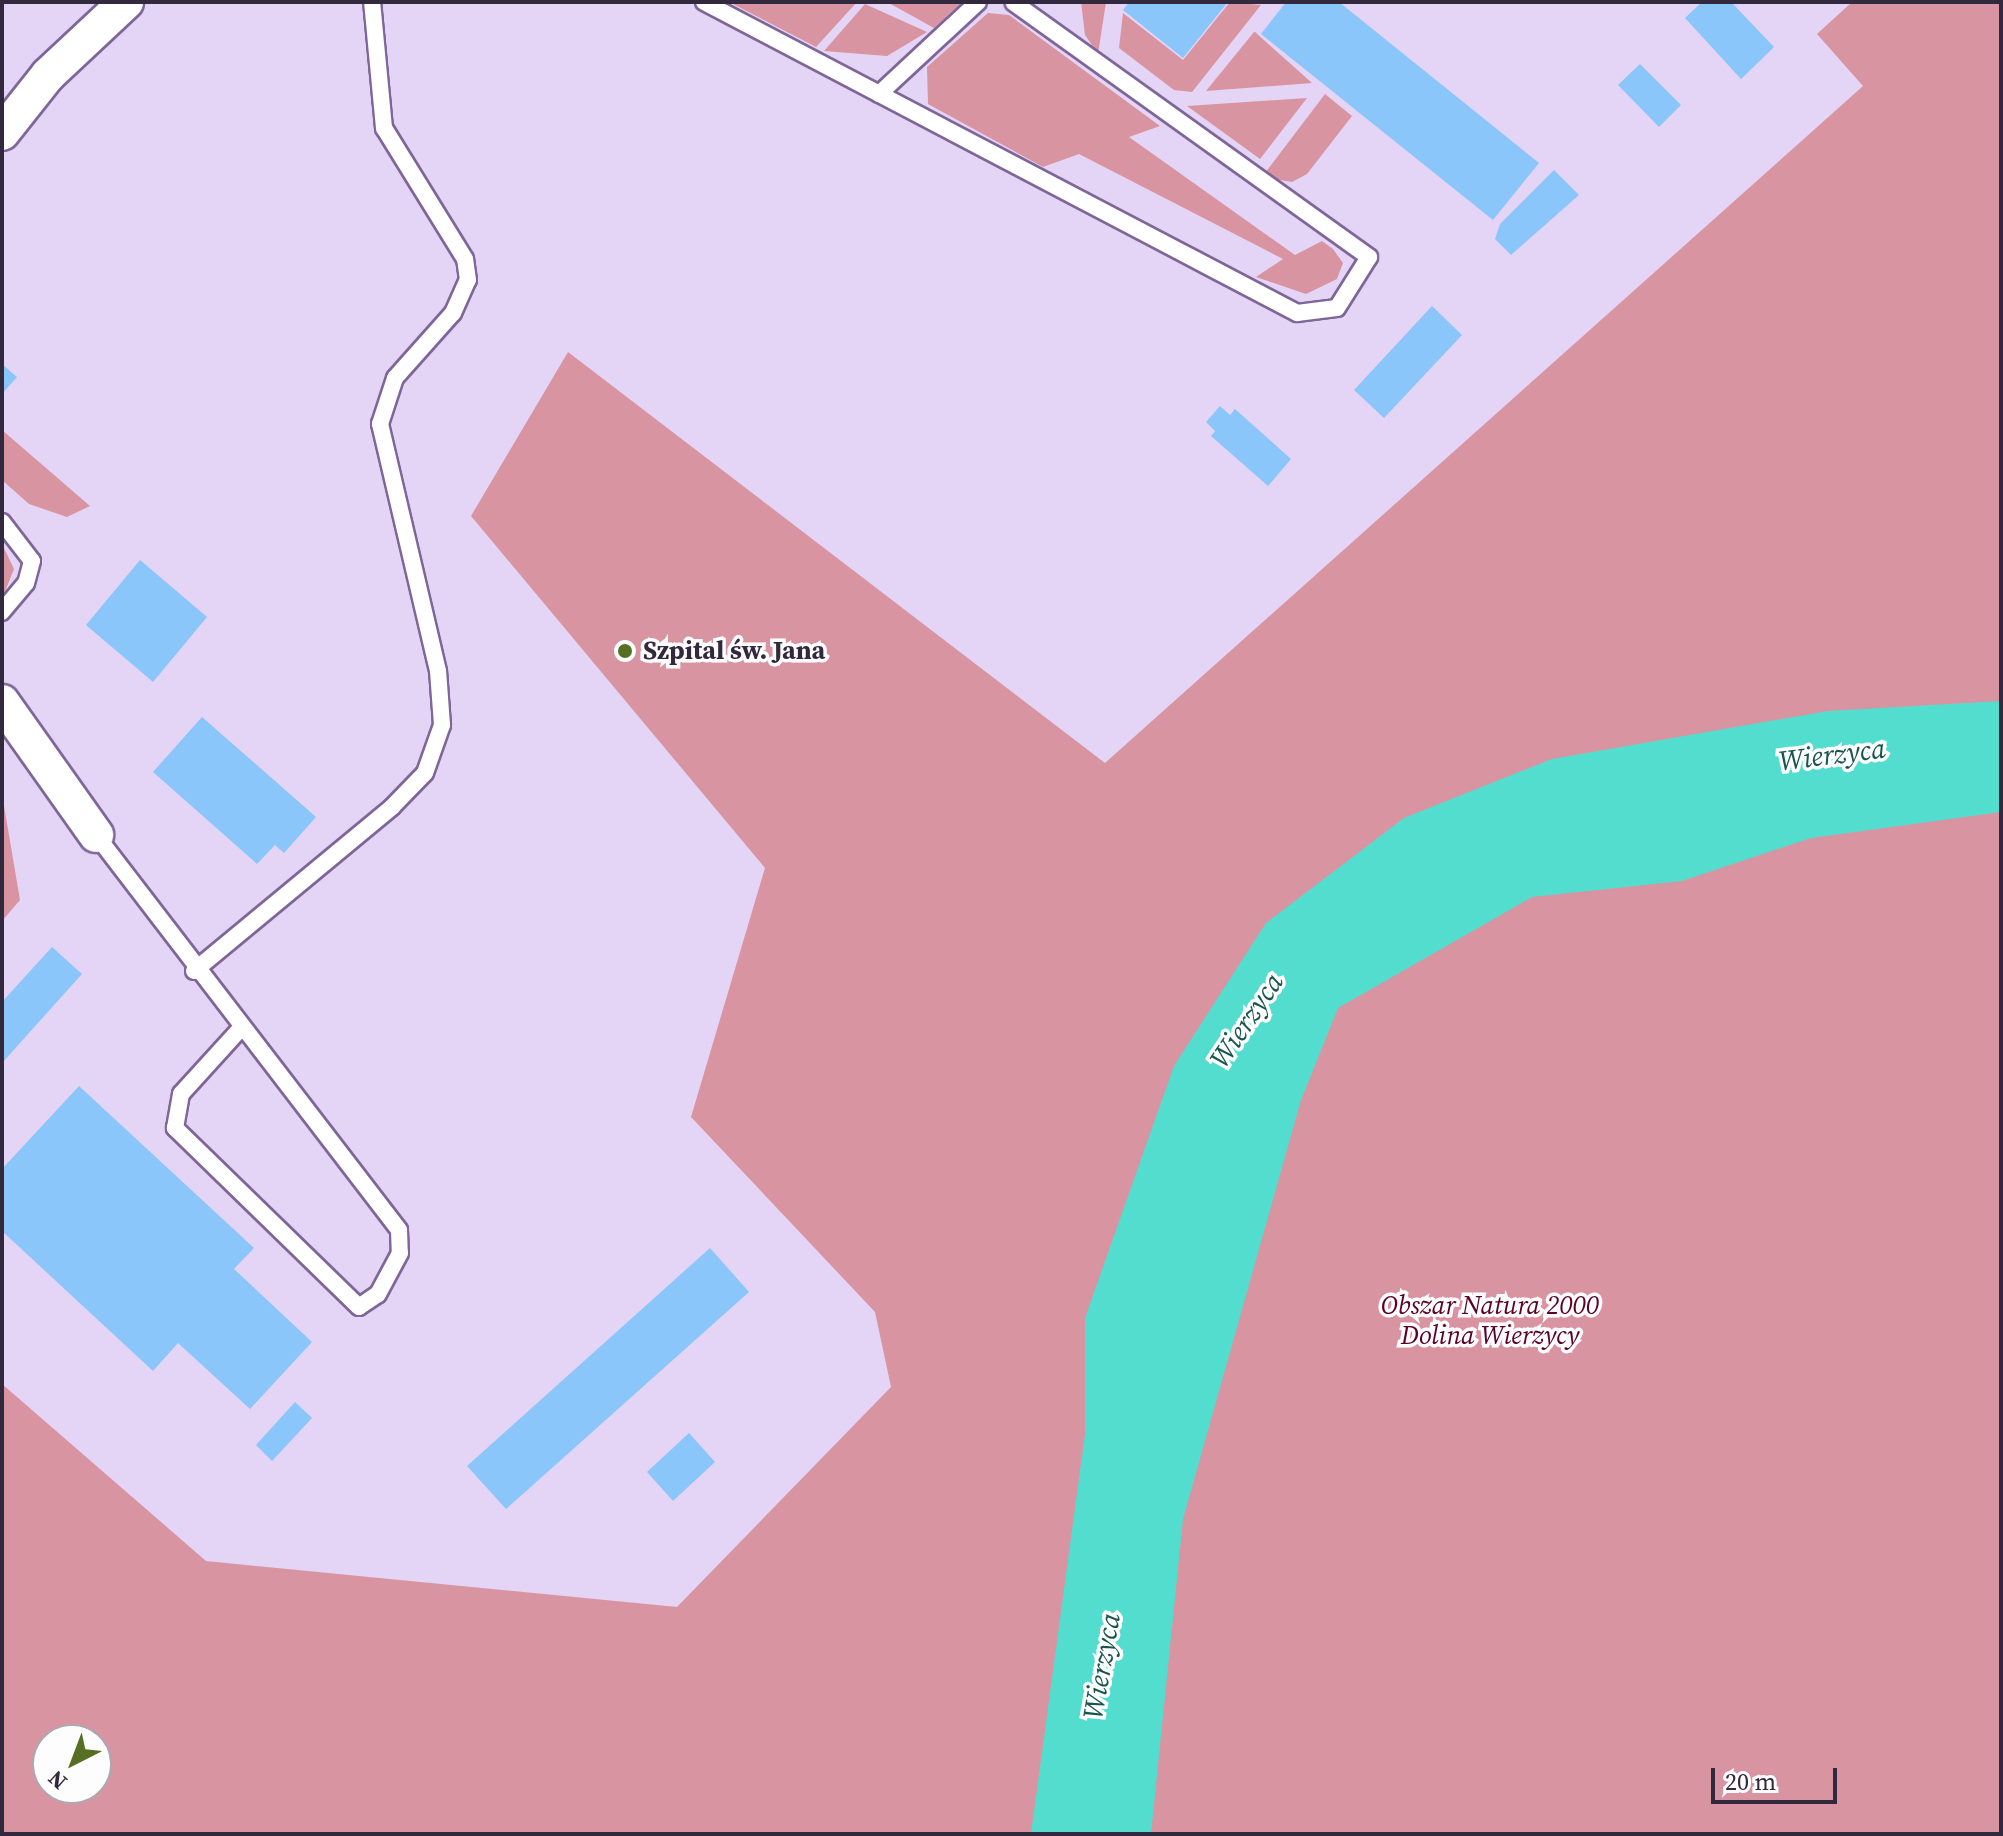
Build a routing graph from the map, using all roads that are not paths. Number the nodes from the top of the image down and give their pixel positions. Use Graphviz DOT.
graph roads {
  1 [pos="126,2"];
  2 [pos="372,2"];
  3 [pos="704,2"];
  4 [pos="978,2"];
  5 [pos="1009,2"];
  6 [pos="879,94"];
  7 [pos="2,133"];
  8 [pos="2,522"];
  9 [pos="2,612"];
  10 [pos="2,702"];
  11 [pos="96,835"];
  12 [pos="194,971"];
  13 [pos="242,1027"];
  1 -- 7 [label="street"];
  2 -- 12 [label="lane"];
  3 -- 6 [label="lane"];
  4 -- 6 [label="lane"];
  5 -- 6 [label="lane"];
  8 -- 9 [label="lane"];
  10 -- 11 [label="street"];
  11 -- 12 [label="lane"];
  12 -- 13 [label="lane"];
  13 -- 13 [label="lane"];
}
